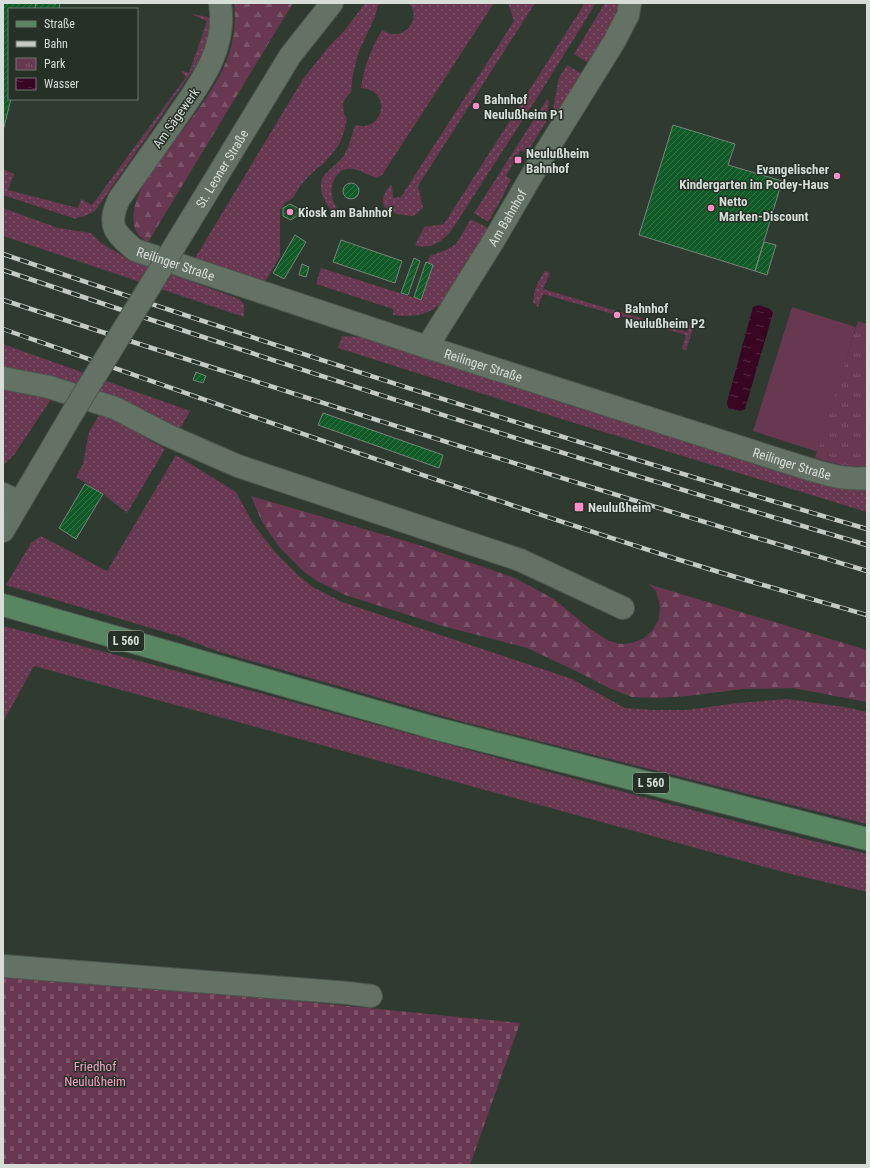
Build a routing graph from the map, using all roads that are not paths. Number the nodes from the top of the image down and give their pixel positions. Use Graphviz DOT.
graph roads {
  1 [pos="220,3"];
  2 [pos="332,3"];
  3 [pos="630,3"];
  4 [pos="112,225"];
  5 [pos="427,347"];
  6 [pos="3,378"];
  7 [pos="867,478"];
  8 [pos="12,498"];
  9 [pos="3,531"];
  10 [pos="3,605"];
  11 [pos="623,608"];
  12 [pos="867,839"];
  13 [pos="3,966"];
  14 [pos="371,996"];
  1 -- 4 [label="street, Am Sägewerk"];
  2 -- 8 [label="street, St. Leoner Straße, bridge"];
  3 -- 5 [label="street, Am Bahnhof"];
  4 -- 5 [label="street, Reilinger Straße"];
  5 -- 7 [label="street, Reilinger Straße"];
  6 -- 11 [label="street"];
  8 -- 9 [label="street, St. Leoner Straße"];
  10 -- 12 [label="main road, L 560"];
  13 -- 14 [label="street"];
}
